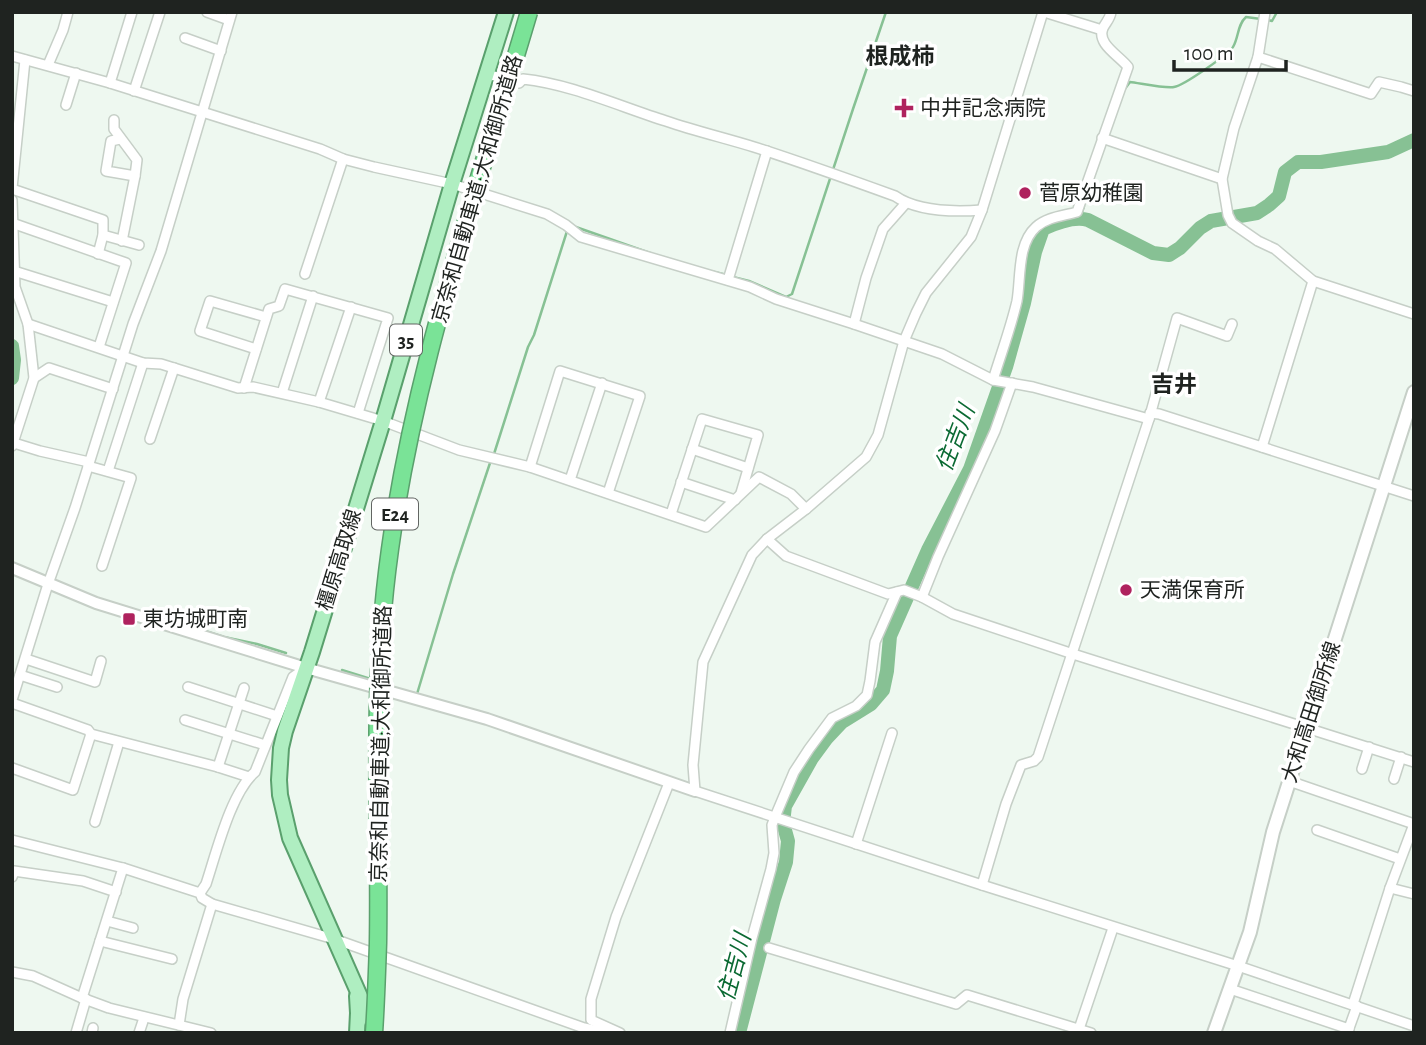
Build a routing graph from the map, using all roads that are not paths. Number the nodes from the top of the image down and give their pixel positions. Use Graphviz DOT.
graph roads {
  1 [pos="68,12"];
  2 [pos="132,12"];
  3 [pos="160,12"];
  4 [pos="208,12"];
  5 [pos="506,12"];
  6 [pos="530,12"];
  7 [pos="1044,12"];
  8 [pos="1111,12"];
  9 [pos="1265,12"];
  10 [pos="231,16"];
  11 [pos="1102,30"];
  12 [pos="185,38"];
  13 [pos="220,51"];
  14 [pos="1258,57"];
  15 [pos="20,58"];
  16 [pos="48,65"];
  17 [pos="76,73"];
  18 [pos="487,74"];
  19 [pos="110,83"];
  20 [pos="134,91"];
  21 [pos="1414,92"];
  22 [pos="66,106"];
  23 [pos="202,113"];
  24 [pos="114,120"];
  25 [pos="1102,138"];
  26 [pos="120,139"];
  27 [pos="767,151"];
  28 [pos="343,159"];
  29 [pos="135,176"];
  30 [pos="1222,179"];
  31 [pos="452,184"];
  32 [pos="12,188"];
  33 [pos="12,200"];
  34 [pos="906,203"];
  35 [pos="982,210"];
  36 [pos="12,223"];
  37 [pos="103,235"];
  38 [pos="122,241"];
  39 [pos="139,245"];
  40 [pos="98,254"];
  41 [pos="14,271"];
  42 [pos="305,274"];
  43 [pos="729,277"];
  44 [pos="1313,281"];
  45 [pos="313,296"];
  46 [pos="114,302"];
  47 [pos="351,307"];
  48 [pos="1414,314"];
  49 [pos="266,317"];
  50 [pos="29,324"];
  51 [pos="854,324"];
  52 [pos="1232,324"];
  53 [pos="904,341"];
  54 [pos="99,348"];
  55 [pos="256,349"];
  56 [pos="124,356"];
  57 [pos="143,363"];
  58 [pos="174,368"];
  59 [pos="34,378"];
  60 [pos="993,380"];
  61 [pos="602,383"];
  62 [pos="1012,383"];
  63 [pos="244,388"];
  64 [pos="113,389"];
  65 [pos="1414,392"];
  66 [pos="282,393"];
  67 [pos="319,402"];
  68 [pos="358,413"];
  69 [pos="1149,416"];
  70 [pos="383,421"];
  71 [pos="150,439"];
  72 [pos="13,445"];
  73 [pos="1262,447"];
  74 [pos="692,449"];
  75 [pos="89,464"];
  76 [pos="530,467"];
  77 [pos="748,468"];
  78 [pos="108,471"];
  79 [pos="570,480"];
  80 [pos="681,482"];
  81 [pos="1383,486"];
  82 [pos="608,493"];
  83 [pos="1414,496"];
  84 [pos="737,498"];
  85 [pos="806,509"];
  86 [pos="671,514"];
  87 [pos="767,539"];
  88 [pos="102,566"];
  89 [pos="12,568"];
  90 [pos="48,584"];
  91 [pos="897,592"];
  92 [pos="922,597"];
  93 [pos="1073,654"];
  94 [pos="26,659"];
  95 [pos="101,662"];
  96 [pos="306,668"];
  97 [pos="20,675"];
  98 [pos="57,687"];
  99 [pos="188,687"];
  100 [pos="244,688"];
  101 [pos="12,701"];
  102 [pos="239,704"];
  103 [pos="277,716"];
  104 [pos="185,720"];
  105 [pos="1306,727"];
  106 [pos="892,733"];
  107 [pos="92,734"];
  108 [pos="229,734"];
  109 [pos="119,742"];
  110 [pos="265,745"];
  111 [pos="1369,747"];
  112 [pos="1401,757"];
  113 [pos="1414,762"];
  114 [pos="218,767"];
  115 [pos="12,768"];
  116 [pos="1362,769"];
  117 [pos="249,777"];
  118 [pos="1394,779"];
  119 [pos="1289,781"];
  120 [pos="669,783"];
  121 [pos="695,791"];
  122 [pos="775,817"];
  123 [pos="95,822"];
  124 [pos="1414,824"];
  125 [pos="1317,830"];
  126 [pos="12,840"];
  127 [pos="856,844"];
  128 [pos="1400,859"];
  129 [pos="123,867"];
  130 [pos="12,877"];
  131 [pos="982,886"];
  132 [pos="1390,888"];
  133 [pos="116,892"];
  134 [pos="200,893"];
  135 [pos="1414,894"];
  136 [pos="212,904"];
  137 [pos="107,921"];
  138 [pos="133,928"];
  139 [pos="1113,928"];
  140 [pos="334,939"];
  141 [pos="100,941"];
  142 [pos="769,948"];
  143 [pos="172,959"];
  144 [pos="1238,967"];
  145 [pos="12,972"];
  146 [pos="355,982"];
  147 [pos="1230,989"];
  148 [pos="84,998"];
  149 [pos="1355,1005"];
  150 [pos="144,1018"];
  151 [pos="179,1026"];
  152 [pos="1412,1028"];
  153 [pos="1078,1031"];
  154 [pos="1348,1031"];
  155 [pos="207,1032"];
  156 [pos="75,1033"];
  157 [pos="139,1033"];
  158 [pos="357,1033"];
  159 [pos="375,1033"];
  160 [pos="607,1033"];
  161 [pos="620,1033"];
  162 [pos="730,1033"];
  163 [pos="1091,1033"];
  164 [pos="1214,1033"];
  1 -- 16 [label="street"];
  2 -- 19 [label="street"];
  3 -- 20 [label="street"];
  4 -- 10 [label="street"];
  5 -- 18 [label="main road, 橿原高取線 / 35"];
  6 -- 159 [label="highway, 京奈和自動車道;大和御所道路 / E24, bridge"];
  7 -- 11 [label="street"];
  7 -- 35 [label="street"];
  8 -- 11 [label="street"];
  9 -- 14 [label="street"];
  10 -- 13 [label="street"];
  11 -- 25 [label="street"];
  12 -- 13 [label="street"];
  13 -- 23 [label="street"];
  14 -- 21 [label="street"];
  14 -- 30 [label="street"];
  15 -- 16 [label="street"];
  15 -- 32 [label="street"];
  16 -- 17 [label="street"];
  17 -- 19 [label="street"];
  17 -- 22 [label="street"];
  18 -- 27 [label="street"];
  18 -- 31 [label="main road, 橿原高取線 / 35"];
  19 -- 20 [label="street"];
  20 -- 23 [label="street"];
  23 -- 28 [label="street"];
  23 -- 56 [label="street"];
  24 -- 26 [label="street"];
  25 -- 30 [label="street"];
  25 -- 60 [label="street"];
  26 -- 29 [label="street"];
  26 -- 29 [label="street"];
  27 -- 34 [label="street"];
  27 -- 43 [label="street"];
  28 -- 31 [label="street"];
  28 -- 42 [label="street"];
  29 -- 38 [label="street"];
  30 -- 44 [label="street"];
  31 -- 43 [label="street"];
  31 -- 70 [label="main road, 橿原高取線 / 35"];
  32 -- 37 [label="street"];
  33 -- 36 [label="street"];
  34 -- 35 [label="street"];
  34 -- 51 [label="street"];
  35 -- 53 [label="street"];
  36 -- 40 [label="street"];
  36 -- 41 [label="street"];
  37 -- 38 [label="street"];
  37 -- 40 [label="street"];
  38 -- 39 [label="street"];
  40 -- 46 [label="street"];
  41 -- 46 [label="street"];
  41 -- 50 [label="street"];
  43 -- 51 [label="street"];
  44 -- 48 [label="street"];
  44 -- 73 [label="street"];
  45 -- 47 [label="street"];
  45 -- 49 [label="street"];
  45 -- 66 [label="street"];
  46 -- 54 [label="street"];
  47 -- 67 [label="street"];
  47 -- 68 [label="street"];
  49 -- 55 [label="street"];
  49 -- 55 [label="street"];
  50 -- 54 [label="street"];
  50 -- 59 [label="street"];
  51 -- 53 [label="street"];
  52 -- 69 [label="street"];
  53 -- 60 [label="street"];
  53 -- 85 [label="street"];
  54 -- 56 [label="street"];
  55 -- 63 [label="street"];
  56 -- 57 [label="street"];
  56 -- 64 [label="street"];
  57 -- 58 [label="street"];
  57 -- 78 [label="street"];
  58 -- 63 [label="street"];
  58 -- 71 [label="street"];
  59 -- 64 [label="street"];
  59 -- 72 [label="street"];
  60 -- 62 [label="street"];
  61 -- 76 [label="street"];
  61 -- 79 [label="street"];
  61 -- 82 [label="street"];
  62 -- 69 [label="street"];
  62 -- 92 [label="street"];
  63 -- 66 [label="street"];
  64 -- 75 [label="street"];
  65 -- 81 [label="main road, 大和高田御所線"];
  66 -- 67 [label="street"];
  67 -- 68 [label="street"];
  68 -- 70 [label="street"];
  69 -- 73 [label="street"];
  69 -- 93 [label="street"];
  70 -- 76 [label="street"];
  70 -- 96 [label="main road, 橿原高取線 / 35"];
  72 -- 75 [label="street"];
  73 -- 81 [label="street"];
  74 -- 77 [label="street"];
  74 -- 77 [label="street"];
  74 -- 80 [label="street"];
  75 -- 78 [label="street"];
  75 -- 90 [label="street"];
  76 -- 79 [label="street"];
  77 -- 84 [label="street"];
  78 -- 88 [label="street"];
  79 -- 82 [label="street"];
  80 -- 84 [label="street"];
  80 -- 86 [label="street"];
  81 -- 83 [label="street"];
  81 -- 105 [label="main road, 大和高田御所線"];
  82 -- 86 [label="street"];
  84 -- 85 [label="street"];
  84 -- 86 [label="street"];
  85 -- 87 [label="street"];
  87 -- 91 [label="street"];
  87 -- 121 [label="street"];
  89 -- 90 [label="street"];
  90 -- 94 [label="street"];
  90 -- 96 [label="street"];
  91 -- 92 [label="street"];
  91 -- 122 [label="street"];
  92 -- 93 [label="street"];
  93 -- 105 [label="street"];
  93 -- 131 [label="street"];
  94 -- 95 [label="street"];
  94 -- 97 [label="street"];
  96 -- 103 [label="street"];
  96 -- 120 [label="street"];
  96 -- 140 [label="main road, 橿原高取線 / 35"];
  97 -- 98 [label="street"];
  97 -- 101 [label="street"];
  99 -- 102 [label="street"];
  100 -- 102 [label="street"];
  101 -- 107 [label="street"];
  102 -- 103 [label="street"];
  102 -- 108 [label="street"];
  103 -- 110 [label="street"];
  104 -- 108 [label="street"];
  105 -- 111 [label="street"];
  105 -- 119 [label="main road, 大和高田御所線"];
  106 -- 127 [label="street"];
  107 -- 109 [label="street"];
  107 -- 115 [label="street"];
  108 -- 110 [label="street"];
  108 -- 114 [label="street"];
  109 -- 114 [label="street"];
  109 -- 123 [label="street"];
  110 -- 117 [label="street"];
  111 -- 112 [label="street"];
  111 -- 116 [label="street"];
  112 -- 113 [label="street"];
  112 -- 118 [label="street"];
  114 -- 117 [label="street"];
  117 -- 134 [label="street"];
  119 -- 124 [label="street"];
  119 -- 144 [label="main road, 大和高田御所線"];
  120 -- 121 [label="street"];
  120 -- 161 [label="street"];
  121 -- 122 [label="street"];
  122 -- 127 [label="street"];
  122 -- 162 [label="street"];
  124 -- 128 [label="street"];
  125 -- 128 [label="street"];
  126 -- 129 [label="street"];
  127 -- 131 [label="street"];
  128 -- 132 [label="street"];
  129 -- 133 [label="street"];
  129 -- 134 [label="street"];
  130 -- 133 [label="street"];
  131 -- 139 [label="street"];
  132 -- 135 [label="street"];
  132 -- 149 [label="street"];
  133 -- 137 [label="street"];
  134 -- 136 [label="street"];
  136 -- 140 [label="street"];
  136 -- 151 [label="street"];
  137 -- 138 [label="street"];
  137 -- 141 [label="street"];
  139 -- 144 [label="street"];
  139 -- 153 [label="street"];
  140 -- 146 [label="main road, 橿原高取線 / 35"];
  140 -- 160 [label="street"];
  141 -- 143 [label="street"];
  141 -- 148 [label="street"];
  142 -- 153 [label="street"];
  144 -- 147 [label="main road, 大和高田御所線"];
  144 -- 149 [label="street"];
  145 -- 148 [label="street"];
  146 -- 158 [label="main road, 橿原高取線 / 35"];
  146 -- 159 [label="main road, 橿原高取線 / 35"];
  147 -- 154 [label="street"];
  147 -- 164 [label="main road, 大和高田御所線"];
  148 -- 150 [label="street"];
  148 -- 156 [label="street"];
  149 -- 152 [label="street"];
  149 -- 154 [label="street"];
  150 -- 151 [label="street"];
  150 -- 157 [label="street"];
  151 -- 155 [label="street"];
  153 -- 163 [label="street"];
}
